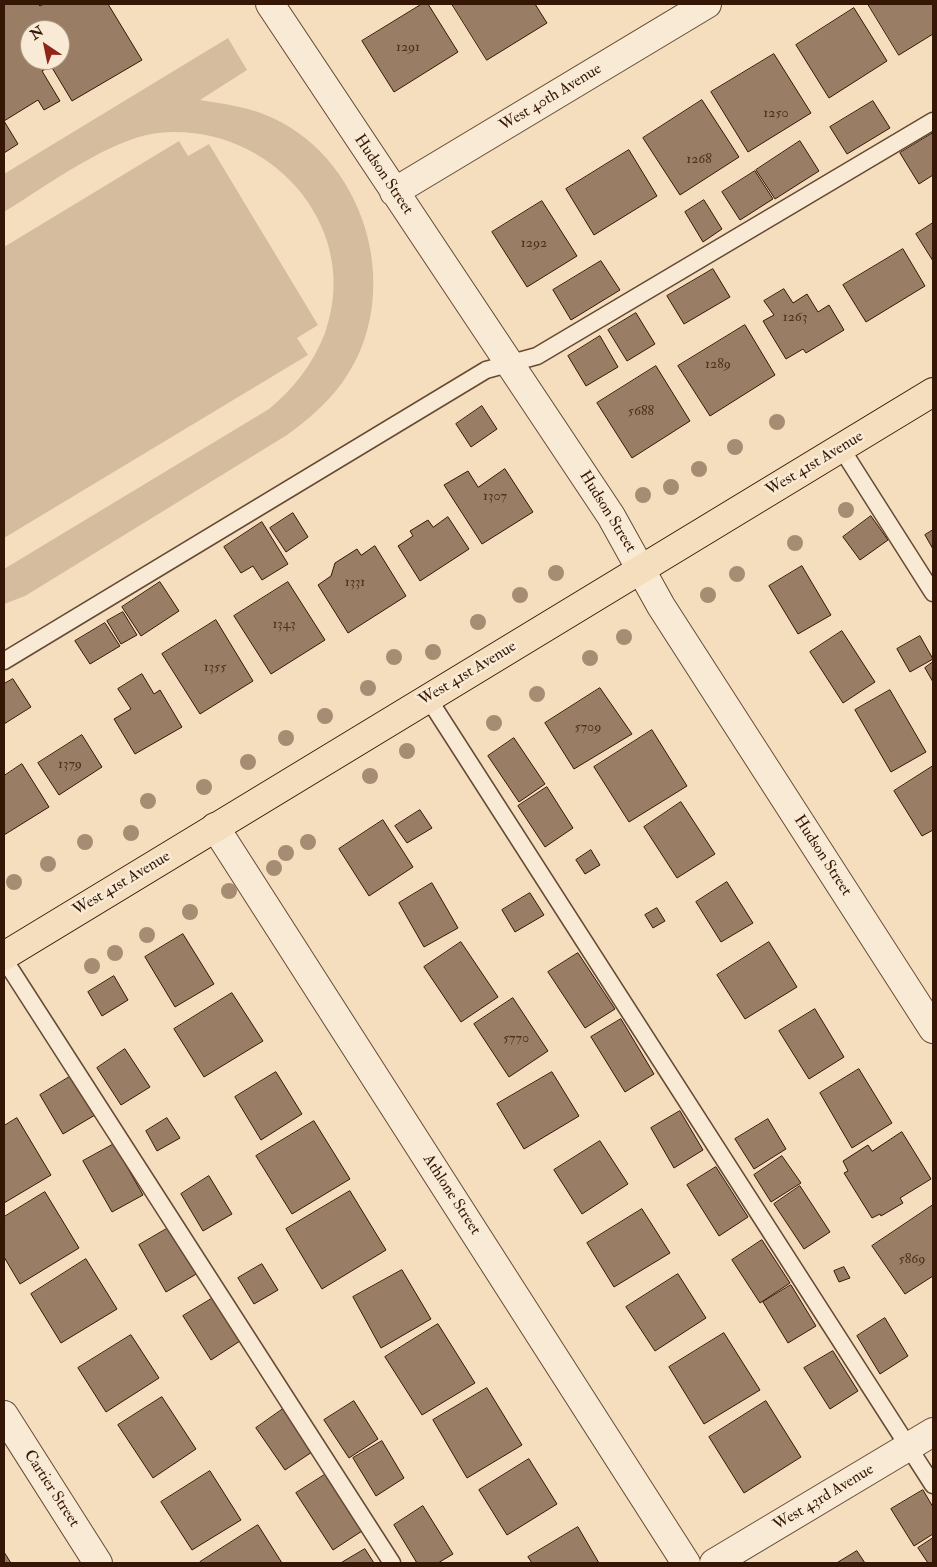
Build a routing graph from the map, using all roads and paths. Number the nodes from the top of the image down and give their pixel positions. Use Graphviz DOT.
graph roads {
  1 [pos="707,4"];
  2 [pos="274,5"];
  3 [pos="933,121"];
  4 [pos="394,192"];
  5 [pos="510,363"];
  6 [pos="933,392"];
  7 [pos="841,448"];
  8 [pos="642,569"];
  9 [pos="933,593"];
  10 [pos="4,661"];
  11 [pos="428,698"];
  12 [pos="215,827"];
  13 [pos="4,957"];
  14 [pos="933,1029"];
  15 [pos="4,1415"];
  16 [pos="933,1432"];
  17 [pos="909,1448"];
  18 [pos="933,1485"];
  19 [pos="98,1563"];
  20 [pos="392,1563"];
  21 [pos="686,1563"];
  22 [pos="714,1563"];
  1 -- 4 [label="street, West 40th Avenue"];
  2 -- 4 [label="street, Hudson Street"];
  3 -- 5 [label="lane"];
  4 -- 5 [label="street, Hudson Street"];
  5 -- 8 [label="street, Hudson Street"];
  5 -- 10 [label="lane"];
  6 -- 7 [label="main road, West 41st Avenue"];
  7 -- 8 [label="main road, West 41st Avenue"];
  7 -- 9 [label="lane"];
  8 -- 11 [label="main road, West 41st Avenue"];
  8 -- 14 [label="street, Hudson Street"];
  11 -- 12 [label="main road, West 41st Avenue"];
  11 -- 17 [label="lane"];
  12 -- 13 [label="main road, West 41st Avenue"];
  12 -- 21 [label="street, Athlone Street"];
  13 -- 20 [label="lane"];
  15 -- 19 [label="street, Cartier Street"];
  16 -- 17 [label="street, West 43rd Avenue"];
  17 -- 18 [label="lane"];
  17 -- 22 [label="street, West 43rd Avenue"];
}
